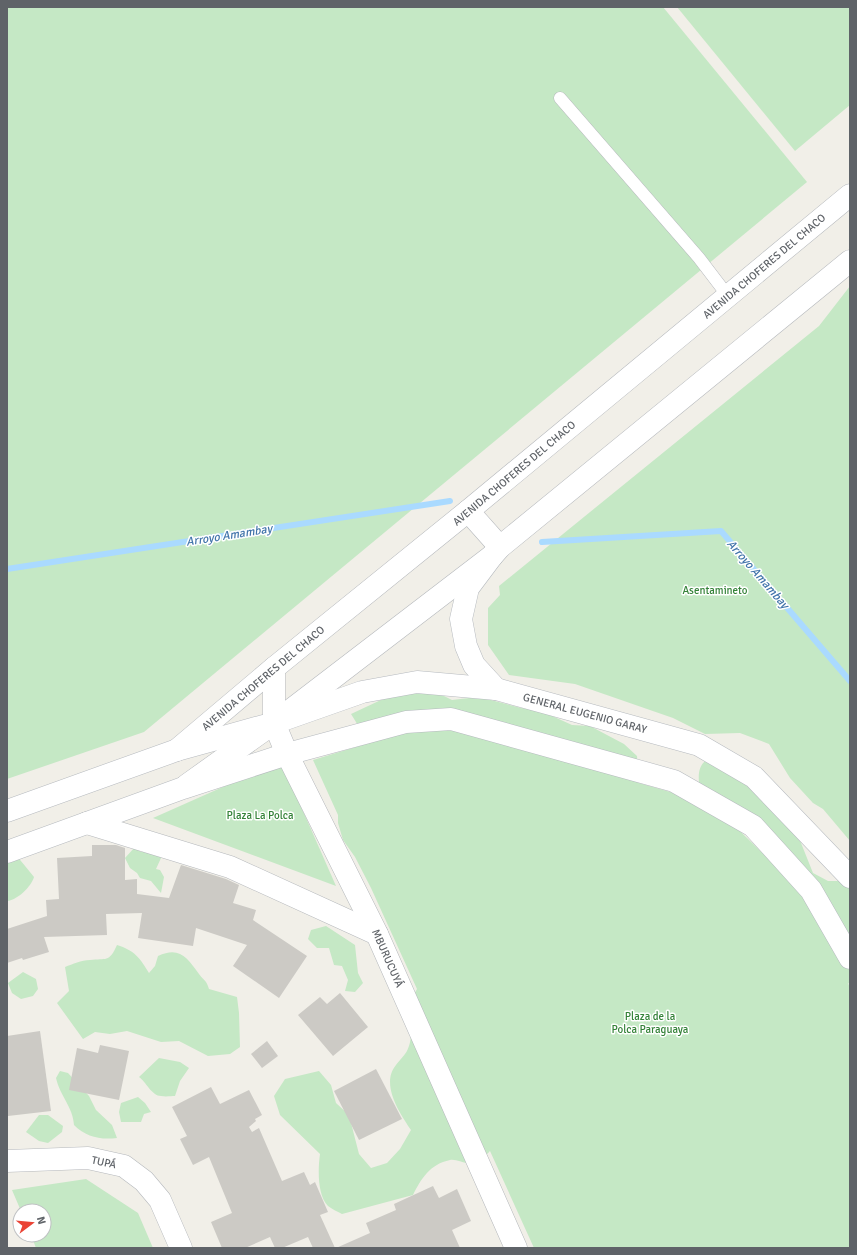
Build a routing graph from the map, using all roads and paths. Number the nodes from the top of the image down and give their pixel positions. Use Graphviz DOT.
graph roads {
  1 [pos="560,98"];
  2 [pos="850,195"];
  3 [pos="850,261"];
  4 [pos="728,296"];
  5 [pos="468,511"];
  6 [pos="496,552"];
  7 [pos="274,668"];
  8 [pos="496,689"];
  9 [pos="274,722"];
  10 [pos="177,750"];
  11 [pos="287,754"];
  12 [pos="183,788"];
  13 [pos="7,811"];
  14 [pos="86,823"];
  15 [pos="7,852"];
  16 [pos="850,877"];
  17 [pos="377,934"];
  18 [pos="850,958"];
  19 [pos="7,1161"];
  20 [pos="180,1248"];
  21 [pos="516,1248"];
  1 -- 4 [label="lane"];
  2 -- 4 [label="street, AVENIDA CHOFERES DEL CHACO"];
  3 -- 6 [label="street, AVENIDA CHOFERES DEL CHACO"];
  4 -- 5 [label="street, AVENIDA CHOFERES DEL CHACO"];
  5 -- 6 [label="street"];
  5 -- 7 [label="street, AVENIDA CHOFERES DEL CHACO"];
  6 -- 8 [label="street"];
  6 -- 9 [label="street, AVENIDA CHOFERES DEL CHACO"];
  7 -- 9 [label="street, MBURUCUYÁ"];
  7 -- 10 [label="street, AVENIDA CHOFERES DEL CHACO"];
  8 -- 9 [label="street, GENERAL EUGENIO GARAY"];
  8 -- 16 [label="street, GENERAL EUGENIO GARAY"];
  9 -- 10 [label="street, AVENIDA CHOFERES DEL CHACO"];
  9 -- 11 [label="street, MBURUCUYÁ"];
  9 -- 12 [label="street, AVENIDA CHOFERES DEL CHACO"];
  10 -- 13 [label="street, AVENIDA CHOFERES DEL CHACO"];
  11 -- 12 [label="street"];
  11 -- 17 [label="street, MBURUCUYÁ"];
  11 -- 18 [label="street"];
  12 -- 14 [label="street, AVENIDA CHOFERES DEL CHACO"];
  14 -- 15 [label="street, AVENIDA CHOFERES DEL CHACO"];
  14 -- 17 [label="street"];
  17 -- 21 [label="street, MBURUCUYÁ"];
  19 -- 20 [label="street, TUPÁ"];
}
